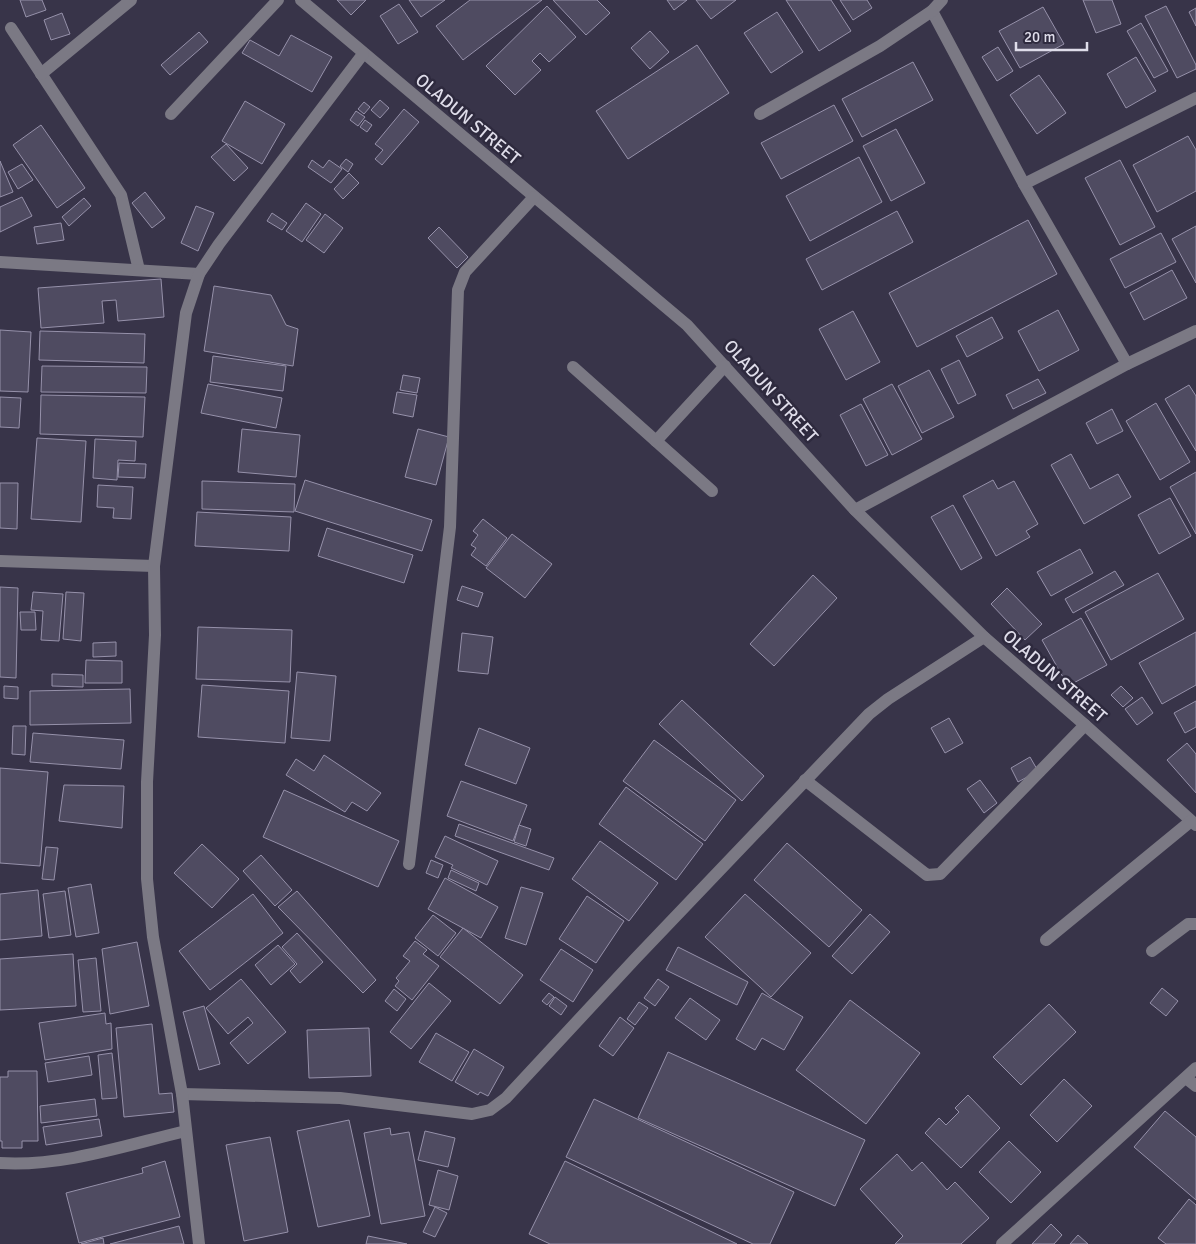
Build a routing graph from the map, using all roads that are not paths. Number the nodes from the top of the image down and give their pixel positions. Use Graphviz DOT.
graph roads {
  1 [pos="131,0"];
  2 [pos="278,0"];
  3 [pos="942,0"];
  4 [pos="307,2"];
  5 [pos="932,11"];
  6 [pos="11,28"];
  7 [pos="363,54"];
  8 [pos="41,74"];
  9 [pos="1196,98"];
  10 [pos="171,114"];
  11 [pos="760,114"];
  12 [pos="1024,184"];
  13 [pos="534,197"];
  14 [pos="0,262"];
  15 [pos="139,270"];
  16 [pos="199,274"];
  17 [pos="1196,331"];
  18 [pos="1127,364"];
  19 [pos="725,366"];
  20 [pos="573,367"];
  21 [pos="656,440"];
  22 [pos="712,491"];
  23 [pos="855,510"];
  24 [pos="0,561"];
  25 [pos="154,566"];
  26 [pos="984,637"];
  27 [pos="1085,725"];
  28 [pos="805,780"];
  29 [pos="1194,823"];
  30 [pos="409,864"];
  31 [pos="1196,924"];
  32 [pos="1046,940"];
  33 [pos="1152,951"];
  34 [pos="1196,1068"];
  35 [pos="1186,1078"];
  36 [pos="1196,1086"];
  37 [pos="182,1094"];
  38 [pos="186,1131"];
  39 [pos="0,1163"];
  40 [pos="199,1244"];
  41 [pos="1002,1244"];
  1 -- 8 [label="street"];
  2 -- 10 [label="street"];
  3 -- 5 [label="street"];
  4 -- 7 [label="street, OLADUN STREET"];
  5 -- 11 [label="street"];
  5 -- 12 [label="street"];
  6 -- 8 [label="street"];
  7 -- 13 [label="street, OLADUN STREET"];
  7 -- 16 [label="street"];
  8 -- 15 [label="street"];
  9 -- 12 [label="street"];
  12 -- 18 [label="street"];
  13 -- 19 [label="street, OLADUN STREET"];
  13 -- 30 [label="street"];
  14 -- 15 [label="street"];
  15 -- 16 [label="street"];
  16 -- 25 [label="street"];
  17 -- 18 [label="street"];
  18 -- 23 [label="street"];
  19 -- 21 [label="street"];
  19 -- 23 [label="street, OLADUN STREET"];
  20 -- 21 [label="street"];
  21 -- 22 [label="street"];
  23 -- 26 [label="street, OLADUN STREET"];
  24 -- 25 [label="street"];
  25 -- 37 [label="street"];
  26 -- 27 [label="street, OLADUN STREET"];
  26 -- 28 [label="street"];
  27 -- 28 [label="street"];
  27 -- 29 [label="street, OLADUN STREET"];
  28 -- 37 [label="street"];
  29 -- 32 [label="street"];
  31 -- 33 [label="street"];
  34 -- 35 [label="street"];
  35 -- 36 [label="street"];
  35 -- 41 [label="street"];
  37 -- 38 [label="street"];
  38 -- 39 [label="street"];
  38 -- 40 [label="street"];
}
